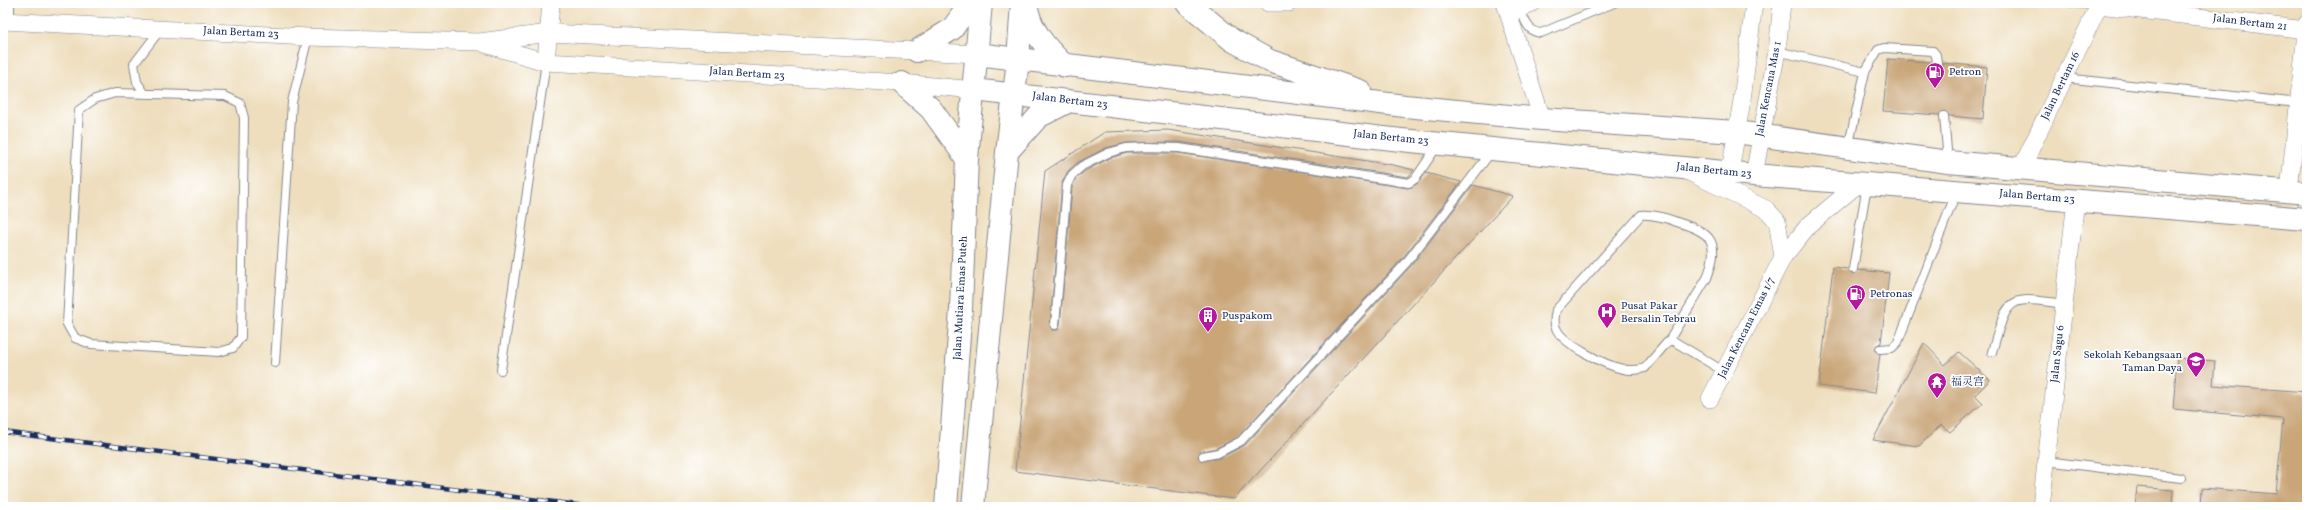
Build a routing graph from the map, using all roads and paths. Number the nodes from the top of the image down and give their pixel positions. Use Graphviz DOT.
graph roads {
  1 [pos="10,3"];
  2 [pos="552,3"];
  3 [pos="971,3"];
  4 [pos="981,3"];
  5 [pos="1022,3"];
  6 [pos="1026,3"];
  7 [pos="1187,3"];
  8 [pos="1268,3"];
  9 [pos="1289,3"];
  10 [pos="1614,3"];
  11 [pos="1754,3"];
  12 [pos="1782,3"];
  13 [pos="2072,3"];
  14 [pos="2100,4"];
  15 [pos="1516,7"];
  16 [pos="7,21"];
  17 [pos="2307,26"];
  18 [pos="160,29"];
  19 [pos="549,33"];
  20 [pos="308,37"];
  21 [pos="479,42"];
  22 [pos="917,51"];
  23 [pos="1777,51"];
  24 [pos="977,54"];
  25 [pos="1018,60"];
  26 [pos="546,62"];
  27 [pos="1937,63"];
  28 [pos="1065,66"];
  29 [pos="1866,72"];
  30 [pos="2064,78"];
  31 [pos="902,83"];
  32 [pos="974,90"];
  33 [pos="145,94"];
  34 [pos="1014,94"];
  35 [pos="1069,101"];
  36 [pos="2299,103"];
  37 [pos="1405,106"];
  38 [pos="1944,116"];
  39 [pos="1542,119"];
  40 [pos="1736,132"];
  41 [pos="1760,136"];
  42 [pos="1439,143"];
  43 [pos="1493,148"];
  44 [pos="1848,148"];
  45 [pos="1007,152"];
  46 [pos="968,159"];
  47 [pos="1948,162"];
  48 [pos="1684,168"];
  49 [pos="2021,169"];
  50 [pos="1730,172"];
  51 [pos="1754,176"];
  52 [pos="1863,184"];
  53 [pos="1957,190"];
  54 [pos="2298,192"];
  55 [pos="2076,200"];
  56 [pos="2307,219"];
  57 [pos="1783,257"];
  58 [pos="1853,269"];
  59 [pos="2064,304"];
  60 [pos="1055,325"];
  61 [pos="1670,339"];
  62 [pos="1880,349"];
  63 [pos="1992,352"];
  64 [pos="275,363"];
  65 [pos="501,370"];
  66 [pos="1725,372"];
  67 [pos="1710,399"];
  68 [pos="1204,456"];
  69 [pos="2046,461"];
  70 [pos="2181,478"];
  71 [pos="974,496"];
  72 [pos="946,507"];
  73 [pos="2041,507"];
  1 -- 16 [label="lane"];
  2 -- 19 [label="street"];
  3 -- 22 [label="street"];
  4 -- 24 [label="street"];
  5 -- 25 [label="street"];
  6 -- 28 [label="street"];
  7 -- 37 [label="street"];
  8 -- 9 [label="street"];
  10 -- 15 [label="lane"];
  11 -- 40 [label="street"];
  12 -- 23 [label="street, Jalan Kencana Mas 1"];
  13 -- 14 [label="lane"];
  14 -- 17 [label="street, Jalan Bertam 21"];
  14 -- 30 [label="street, Jalan Bertam 16"];
  15 -- 39 [label="street"];
  16 -- 18 [label="street, Jalan Bertam 23"];
  17 -- 36 [label="street"];
  18 -- 20 [label="street, Jalan Bertam 23"];
  18 -- 33 [label="lane"];
  19 -- 21 [label="street, Jalan Bertam 23"];
  19 -- 22 [label="street, Jalan Bertam 23"];
  19 -- 26 [label="street"];
  20 -- 21 [label="street, Jalan Bertam 23"];
  20 -- 64 [label="lane"];
  21 -- 26 [label="street, Jalan Bertam 23"];
  22 -- 24 [label="street, Jalan Bertam 23"];
  23 -- 29 [label="lane"];
  23 -- 41 [label="street, Jalan Kencana Mas 1"];
  24 -- 25 [label="street, Jalan Bertam 23"];
  24 -- 32 [label="street, Jalan Mutiara Emas Puteh"];
  25 -- 28 [label="street, Jalan Bertam 23"];
  25 -- 34 [label="street"];
  26 -- 31 [label="street, Jalan Bertam 23"];
  26 -- 65 [label="lane"];
  27 -- 29 [label="lane"];
  28 -- 37 [label="street, Jalan Bertam 23"];
  29 -- 44 [label="lane"];
  30 -- 36 [label="lane"];
  30 -- 49 [label="street, Jalan Bertam 16"];
  31 -- 32 [label="street, Jalan Bertam 23"];
  31 -- 46 [label="street"];
  32 -- 34 [label="street, Jalan Bertam 23"];
  32 -- 46 [label="street, Jalan Mutiara Emas Puteh"];
  33 -- 33 [label="lane"];
  34 -- 35 [label="street, Jalan Bertam 23"];
  34 -- 45 [label="street"];
  35 -- 42 [label="street, Jalan Bertam 23"];
  35 -- 45 [label="street"];
  36 -- 54 [label="street"];
  37 -- 39 [label="street, Jalan Bertam 23"];
  38 -- 47 [label="lane"];
  39 -- 40 [label="street, Jalan Bertam 23"];
  40 -- 41 [label="street, Jalan Bertam 23"];
  40 -- 50 [label="street"];
  41 -- 44 [label="street, Jalan Bertam 23"];
  41 -- 51 [label="street, Jalan Kencana Mas 1"];
  42 -- 43 [label="street, Jalan Bertam 23"];
  42 -- 60 [label="lane"];
  43 -- 48 [label="street, Jalan Bertam 23"];
  43 -- 68 [label="lane"];
  44 -- 47 [label="street, Jalan Bertam 23"];
  45 -- 71 [label="street"];
  46 -- 72 [label="street, Jalan Mutiara Emas Puteh"];
  47 -- 49 [label="street, Jalan Bertam 23"];
  48 -- 50 [label="street, Jalan Bertam 23"];
  48 -- 57 [label="street"];
  49 -- 54 [label="street, Jalan Bertam 23"];
  50 -- 51 [label="street, Jalan Bertam 23"];
  51 -- 52 [label="street, Jalan Bertam 23"];
  52 -- 53 [label="street, Jalan Bertam 23"];
  52 -- 57 [label="street, Jalan Kencana Emas 1/7"];
  52 -- 58 [label="lane"];
  53 -- 55 [label="street, Jalan Bertam 23"];
  53 -- 62 [label="lane"];
  55 -- 56 [label="street, Jalan Bertam 23"];
  55 -- 59 [label="street, Jalan Sagu 6"];
  57 -- 66 [label="street, Jalan Kencana Emas 1/7"];
  59 -- 63 [label="lane"];
  59 -- 69 [label="street, Jalan Sagu 6"];
  61 -- 61 [label="lane"];
  61 -- 66 [label="lane"];
  66 -- 67 [label="street, Jalan Kencana Emas 1/7"];
  69 -- 70 [label="lane"];
  69 -- 73 [label="street, Jalan Sagu 6"];
}
